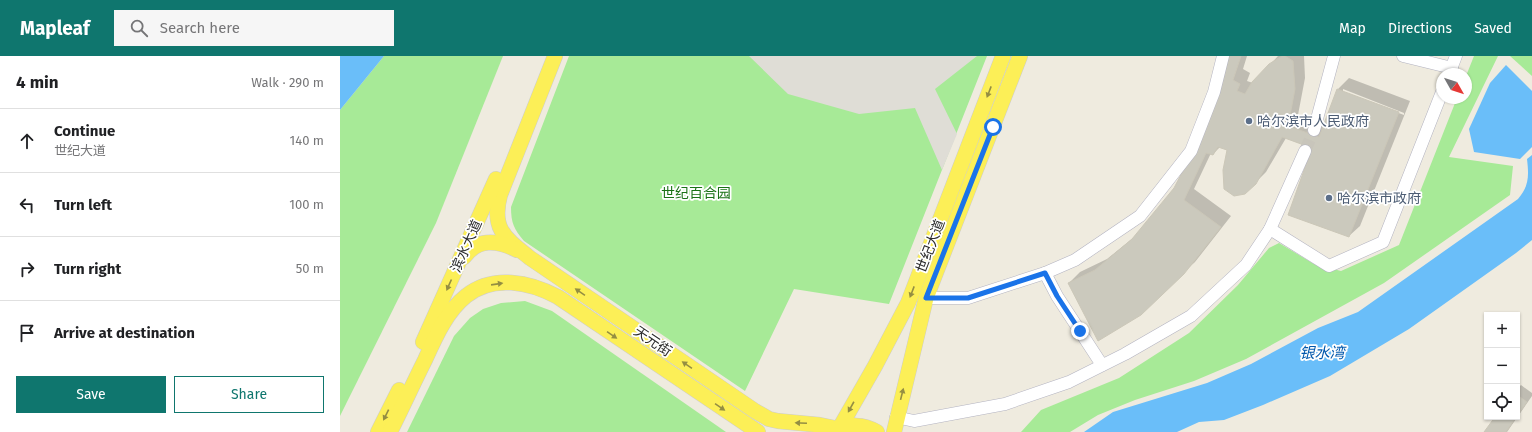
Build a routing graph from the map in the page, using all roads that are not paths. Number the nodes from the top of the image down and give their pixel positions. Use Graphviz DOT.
graph roads {
  1 [pos="545,56"];
  2 [pos="555,56"];
  3 [pos="1003,56"];
  4 [pos="1020,56"];
  5 [pos="1222,56"];
  6 [pos="1334,56"];
  7 [pos="1403,56"];
  8 [pos="1456,56"];
  9 [pos="1441,68"];
  10 [pos="1451,68"];
  11 [pos="1437,104"];
  12 [pos="1314,130"];
  13 [pos="1305,151"];
  14 [pos="497,208"];
  15 [pos="1270,228"];
  16 [pos="527,255"];
  17 [pos="458,264"];
  18 [pos="1045,273"];
  19 [pos="926,298"];
  20 [pos="1102,365"];
  21 [pos="895,425"];
  22 [pos="837,430"];
  23 [pos="378,432"];
  24 [pos="390,432"];
  25 [pos="758,432"];
  26 [pos="877,432"];
  1 -- 17 [label="main road, 滨水大道"];
  2 -- 14 [label="main road, 滨水大道"];
  3 -- 22 [label="main road, 世纪大道, one-way"];
  4 -- 19 [label="main road, 世纪大道"];
  5 -- 18 [label="lane"];
  6 -- 12 [label="lane"];
  7 -- 9 [label="lane"];
  8 -- 10 [label="lane"];
  11 -- 15 [label="lane"];
  13 -- 15 [label="lane"];
  14 -- 16 [label="main road, 天元街"];
  15 -- 20 [label="lane"];
  16 -- 17 [label="main road"];
  22 -- 16 [label="main road, 天元街, one-way"];
  17 -- 23 [label="main road, 滨水大道, one-way"];
  18 -- 19 [label="lane"];
  18 -- 20 [label="lane"];
  21 -- 19 [label="main road, 世纪大道, one-way"];
  20 -- 21 [label="lane"];
  22 -- 26 [label="main road"];
  24 -- 25 [label="main road, 天元街, one-way"];
}
